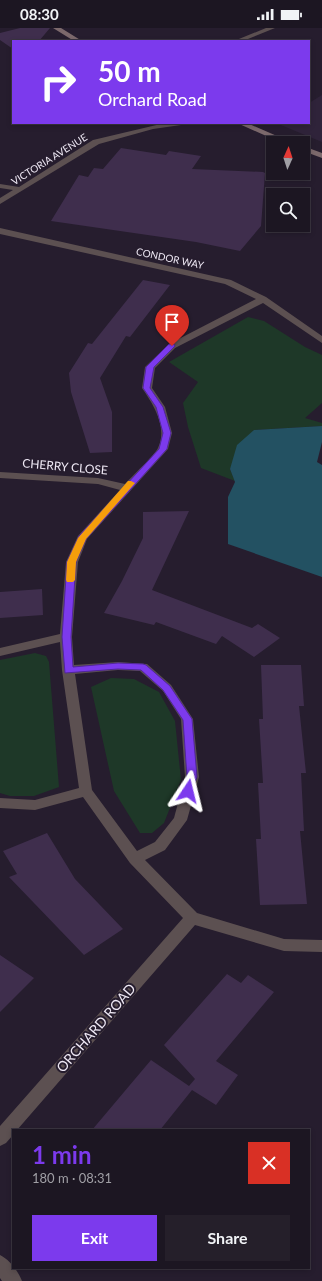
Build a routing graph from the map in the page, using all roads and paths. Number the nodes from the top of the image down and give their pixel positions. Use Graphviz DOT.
graph roads {
  1 [pos="56,28"];
  2 [pos="272,28"];
  3 [pos="77,40"];
  4 [pos="240,40"];
  5 [pos="174,124"];
  6 [pos="243,124"];
  7 [pos="272,136"];
  8 [pos="310,151"];
  9 [pos="322,156"];
  10 [pos="0,186"];
  11 [pos="19,189"];
  12 [pos="0,202"];
  13 [pos="0,231"];
  14 [pos="263,299"];
  15 [pos="322,340"];
  16 [pos="0,475"];
  17 [pos="127,488"];
  18 [pos="66,637"];
  19 [pos="0,652"];
  20 [pos="68,670"];
  21 [pos="86,790"];
  22 [pos="0,803"];
  23 [pos="136,859"];
  24 [pos="192,918"];
  25 [pos="322,946"];
  26 [pos="0,1138"];
  27 [pos="0,1264"];
  28 [pos="13,1281"];
  1 -- 3 [label="street"];
  2 -- 4 [label="street"];
  5 -- 11 [label="street, VICTORIA AVENUE"];
  6 -- 7 [label="street"];
  8 -- 9 [label="street"];
  10 -- 11 [label="street"];
  11 -- 12 [label="street, VICTORIA AVENUE"];
  13 -- 14 [label="street, CONDOR WAY"];
  14 -- 15 [label="street, CONDOR WAY"];
  14 -- 17 [label="street"];
  16 -- 17 [label="street, CHERRY CLOSE"];
  17 -- 18 [label="street"];
  18 -- 19 [label="street"];
  18 -- 20 [label="street"];
  20 -- 21 [label="street"];
  20 -- 23 [label="street"];
  21 -- 22 [label="street"];
  21 -- 23 [label="street"];
  23 -- 24 [label="street"];
  24 -- 25 [label="street"];
  24 -- 26 [label="street, ORCHARD ROAD"];
  27 -- 28 [label="street"];
}
